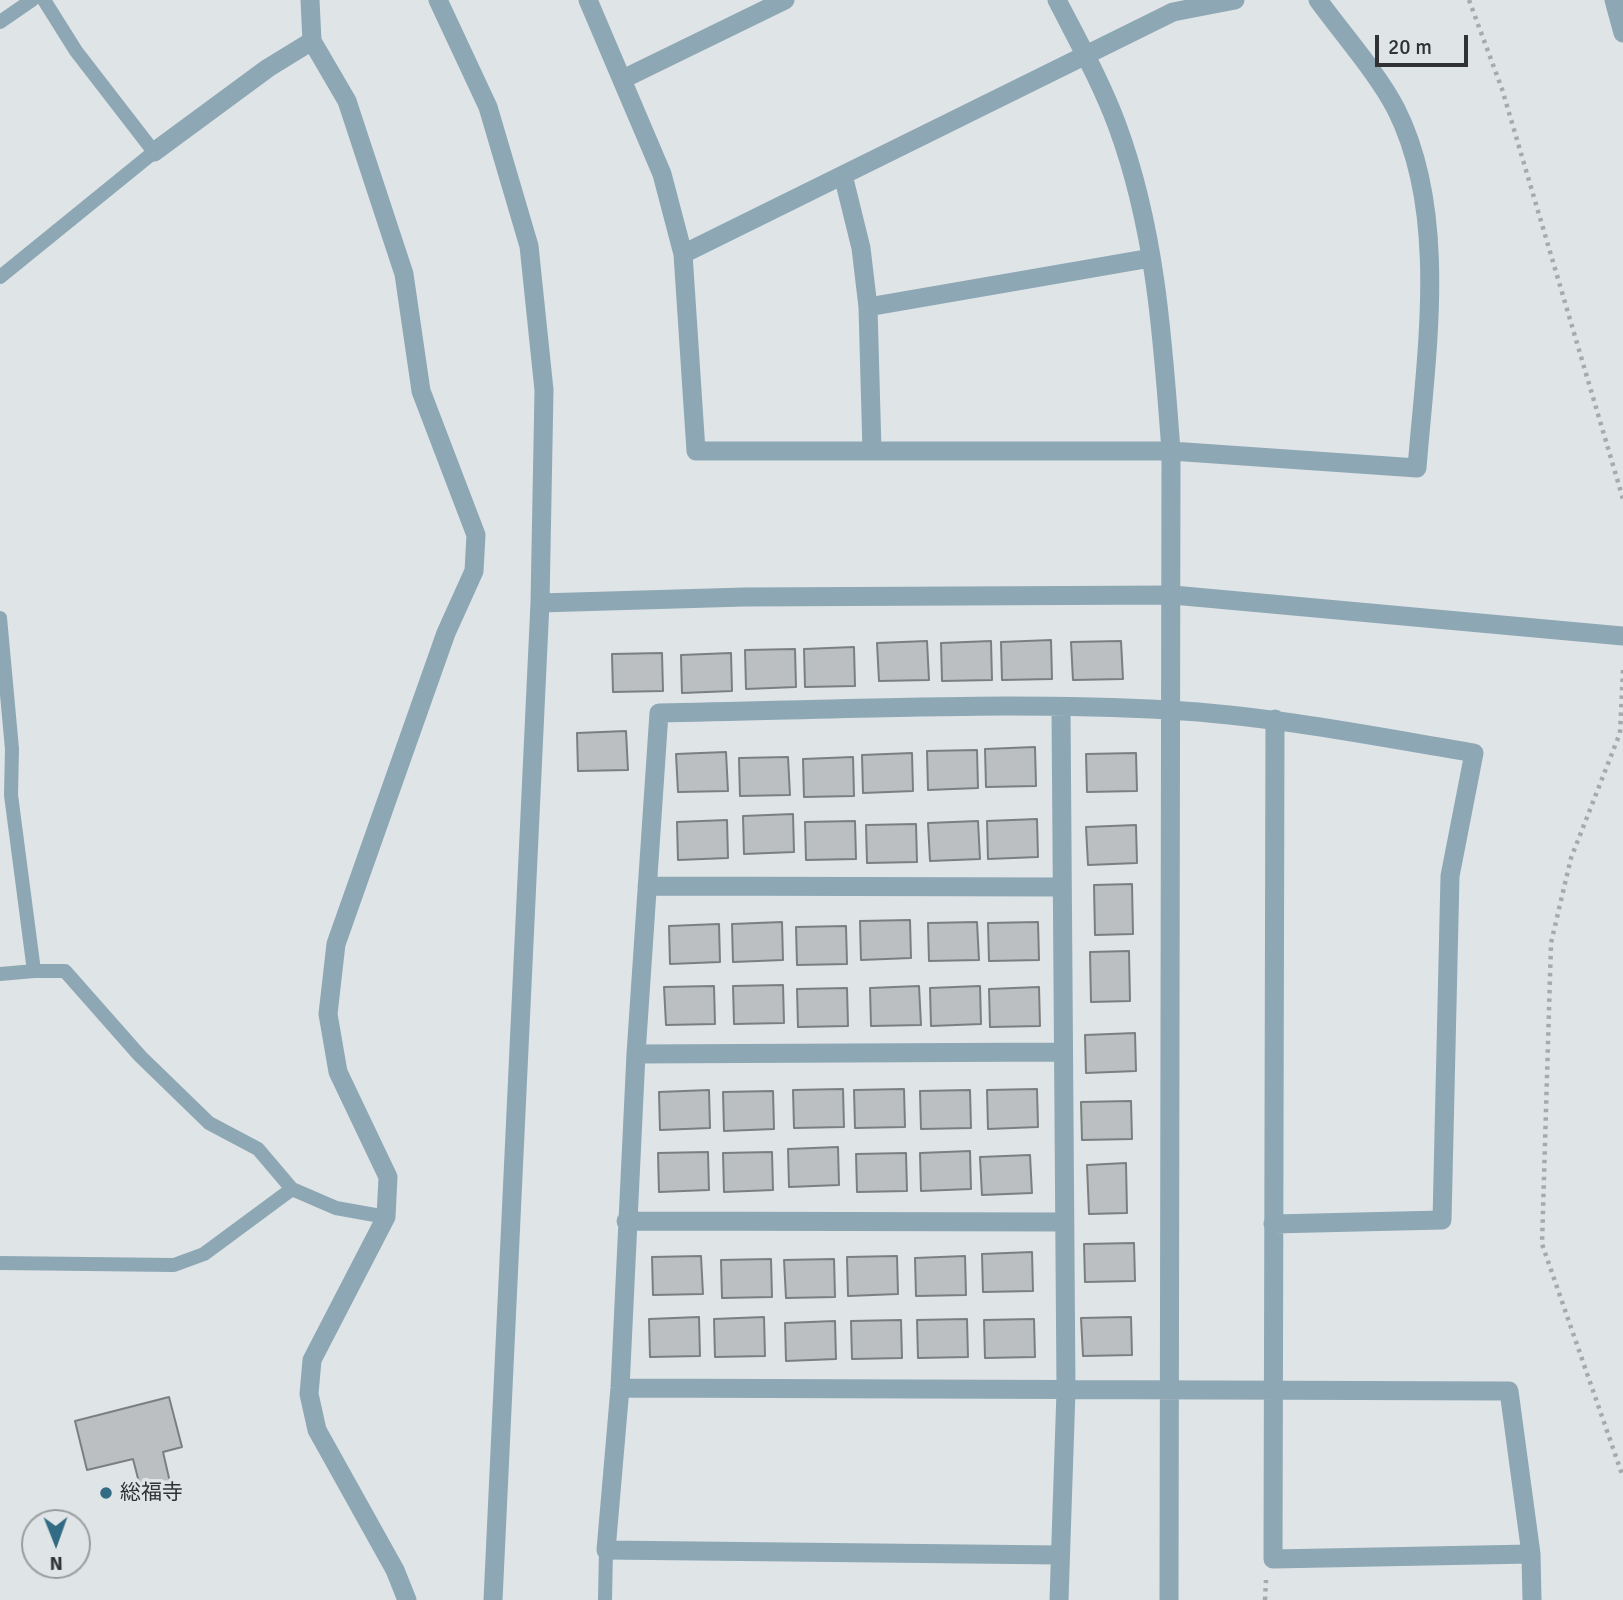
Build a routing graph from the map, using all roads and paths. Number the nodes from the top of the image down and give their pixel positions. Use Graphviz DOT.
graph roads {
  1 [pos="32,0"];
  2 [pos="44,0"];
  3 [pos="310,0"];
  4 [pos="438,0"];
  5 [pos="588,0"];
  6 [pos="785,0"];
  7 [pos="1057,0"];
  8 [pos="1235,0"];
  9 [pos="1318,0"];
  10 [pos="1469,0"];
  11 [pos="1614,0"];
  12 [pos="0,22"];
  13 [pos="1623,33"];
  14 [pos="312,41"];
  15 [pos="1086,56"];
  16 [pos="623,79"];
  17 [pos="154,152"];
  18 [pos="843,175"];
  19 [pos="683,254"];
  20 [pos="1151,258"];
  21 [pos="0,277"];
  22 [pos="868,307"];
  23 [pos="872,451"];
  24 [pos="1171,452"];
  25 [pos="1623,499"];
  26 [pos="1173,595"];
  27 [pos="541,603"];
  28 [pos="0,618"];
  29 [pos="1623,636"];
  30 [pos="2,655"];
  31 [pos="1623,670"];
  32 [pos="1062,707"];
  33 [pos="1170,710"];
  34 [pos="1275,719"];
  35 [pos="647,886"];
  36 [pos="1061,887"];
  37 [pos="34,971"];
  38 [pos="0,974"];
  39 [pos="1062,1052"];
  40 [pos="636,1054"];
  41 [pos="292,1189"];
  42 [pos="386,1217"];
  43 [pos="626,1221"];
  44 [pos="1062,1222"];
  45 [pos="1273,1224"];
  46 [pos="0,1263"];
  47 [pos="620,1388"];
  48 [pos="1066,1391"];
  49 [pos="1168,1391"];
  50 [pos="1272,1391"];
  51 [pos="1623,1477"];
  52 [pos="606,1550"];
  53 [pos="1531,1554"];
  54 [pos="1059,1555"];
  55 [pos="407,1600"];
  56 [pos="493,1600"];
  57 [pos="605,1600"];
  58 [pos="1059,1600"];
  59 [pos="1169,1600"];
  60 [pos="1532,1600"];
  1 -- 12 [label="lane"];
  2 -- 17 [label="lane"];
  3 -- 14 [label="street"];
  4 -- 27 [label="street"];
  5 -- 16 [label="street"];
  6 -- 16 [label="street"];
  7 -- 15 [label="street"];
  8 -- 15 [label="street"];
  9 -- 24 [label="street"];
  10 -- 25 [label="path"];
  11 -- 13 [label="street"];
  14 -- 17 [label="street"];
  14 -- 42 [label="street"];
  15 -- 18 [label="street"];
  15 -- 20 [label="street"];
  16 -- 19 [label="street"];
  17 -- 21 [label="lane"];
  18 -- 19 [label="street"];
  18 -- 22 [label="street"];
  19 -- 23 [label="street"];
  20 -- 22 [label="street"];
  20 -- 24 [label="street"];
  22 -- 23 [label="street"];
  23 -- 24 [label="street"];
  24 -- 26 [label="street"];
  26 -- 27 [label="street"];
  26 -- 29 [label="street"];
  26 -- 33 [label="street"];
  27 -- 56 [label="street"];
  28 -- 30 [label="lane"];
  30 -- 37 [label="lane"];
  31 -- 51 [label="path"];
  32 -- 33 [label="street"];
  32 -- 35 [label="street"];
  32 -- 36 [label="street"];
  33 -- 34 [label="street"];
  33 -- 49 [label="street"];
  34 -- 45 [label="street"];
  34 -- 45 [label="street"];
  35 -- 36 [label="street"];
  35 -- 40 [label="street"];
  36 -- 39 [label="street"];
  37 -- 38 [label="lane"];
  37 -- 41 [label="lane"];
  39 -- 40 [label="street"];
  39 -- 44 [label="street"];
  40 -- 43 [label="street"];
  41 -- 42 [label="lane"];
  41 -- 46 [label="lane"];
  42 -- 55 [label="street"];
  43 -- 44 [label="street"];
  43 -- 47 [label="street"];
  44 -- 48 [label="street"];
  45 -- 50 [label="street"];
  47 -- 48 [label="street"];
  47 -- 52 [label="street"];
  48 -- 49 [label="street"];
  48 -- 54 [label="street"];
  49 -- 50 [label="street"];
  49 -- 59 [label="street"];
  50 -- 53 [label="street"];
  50 -- 53 [label="street"];
  52 -- 54 [label="street"];
  52 -- 57 [label="lane"];
  53 -- 60 [label="street"];
  54 -- 58 [label="street"];
}
